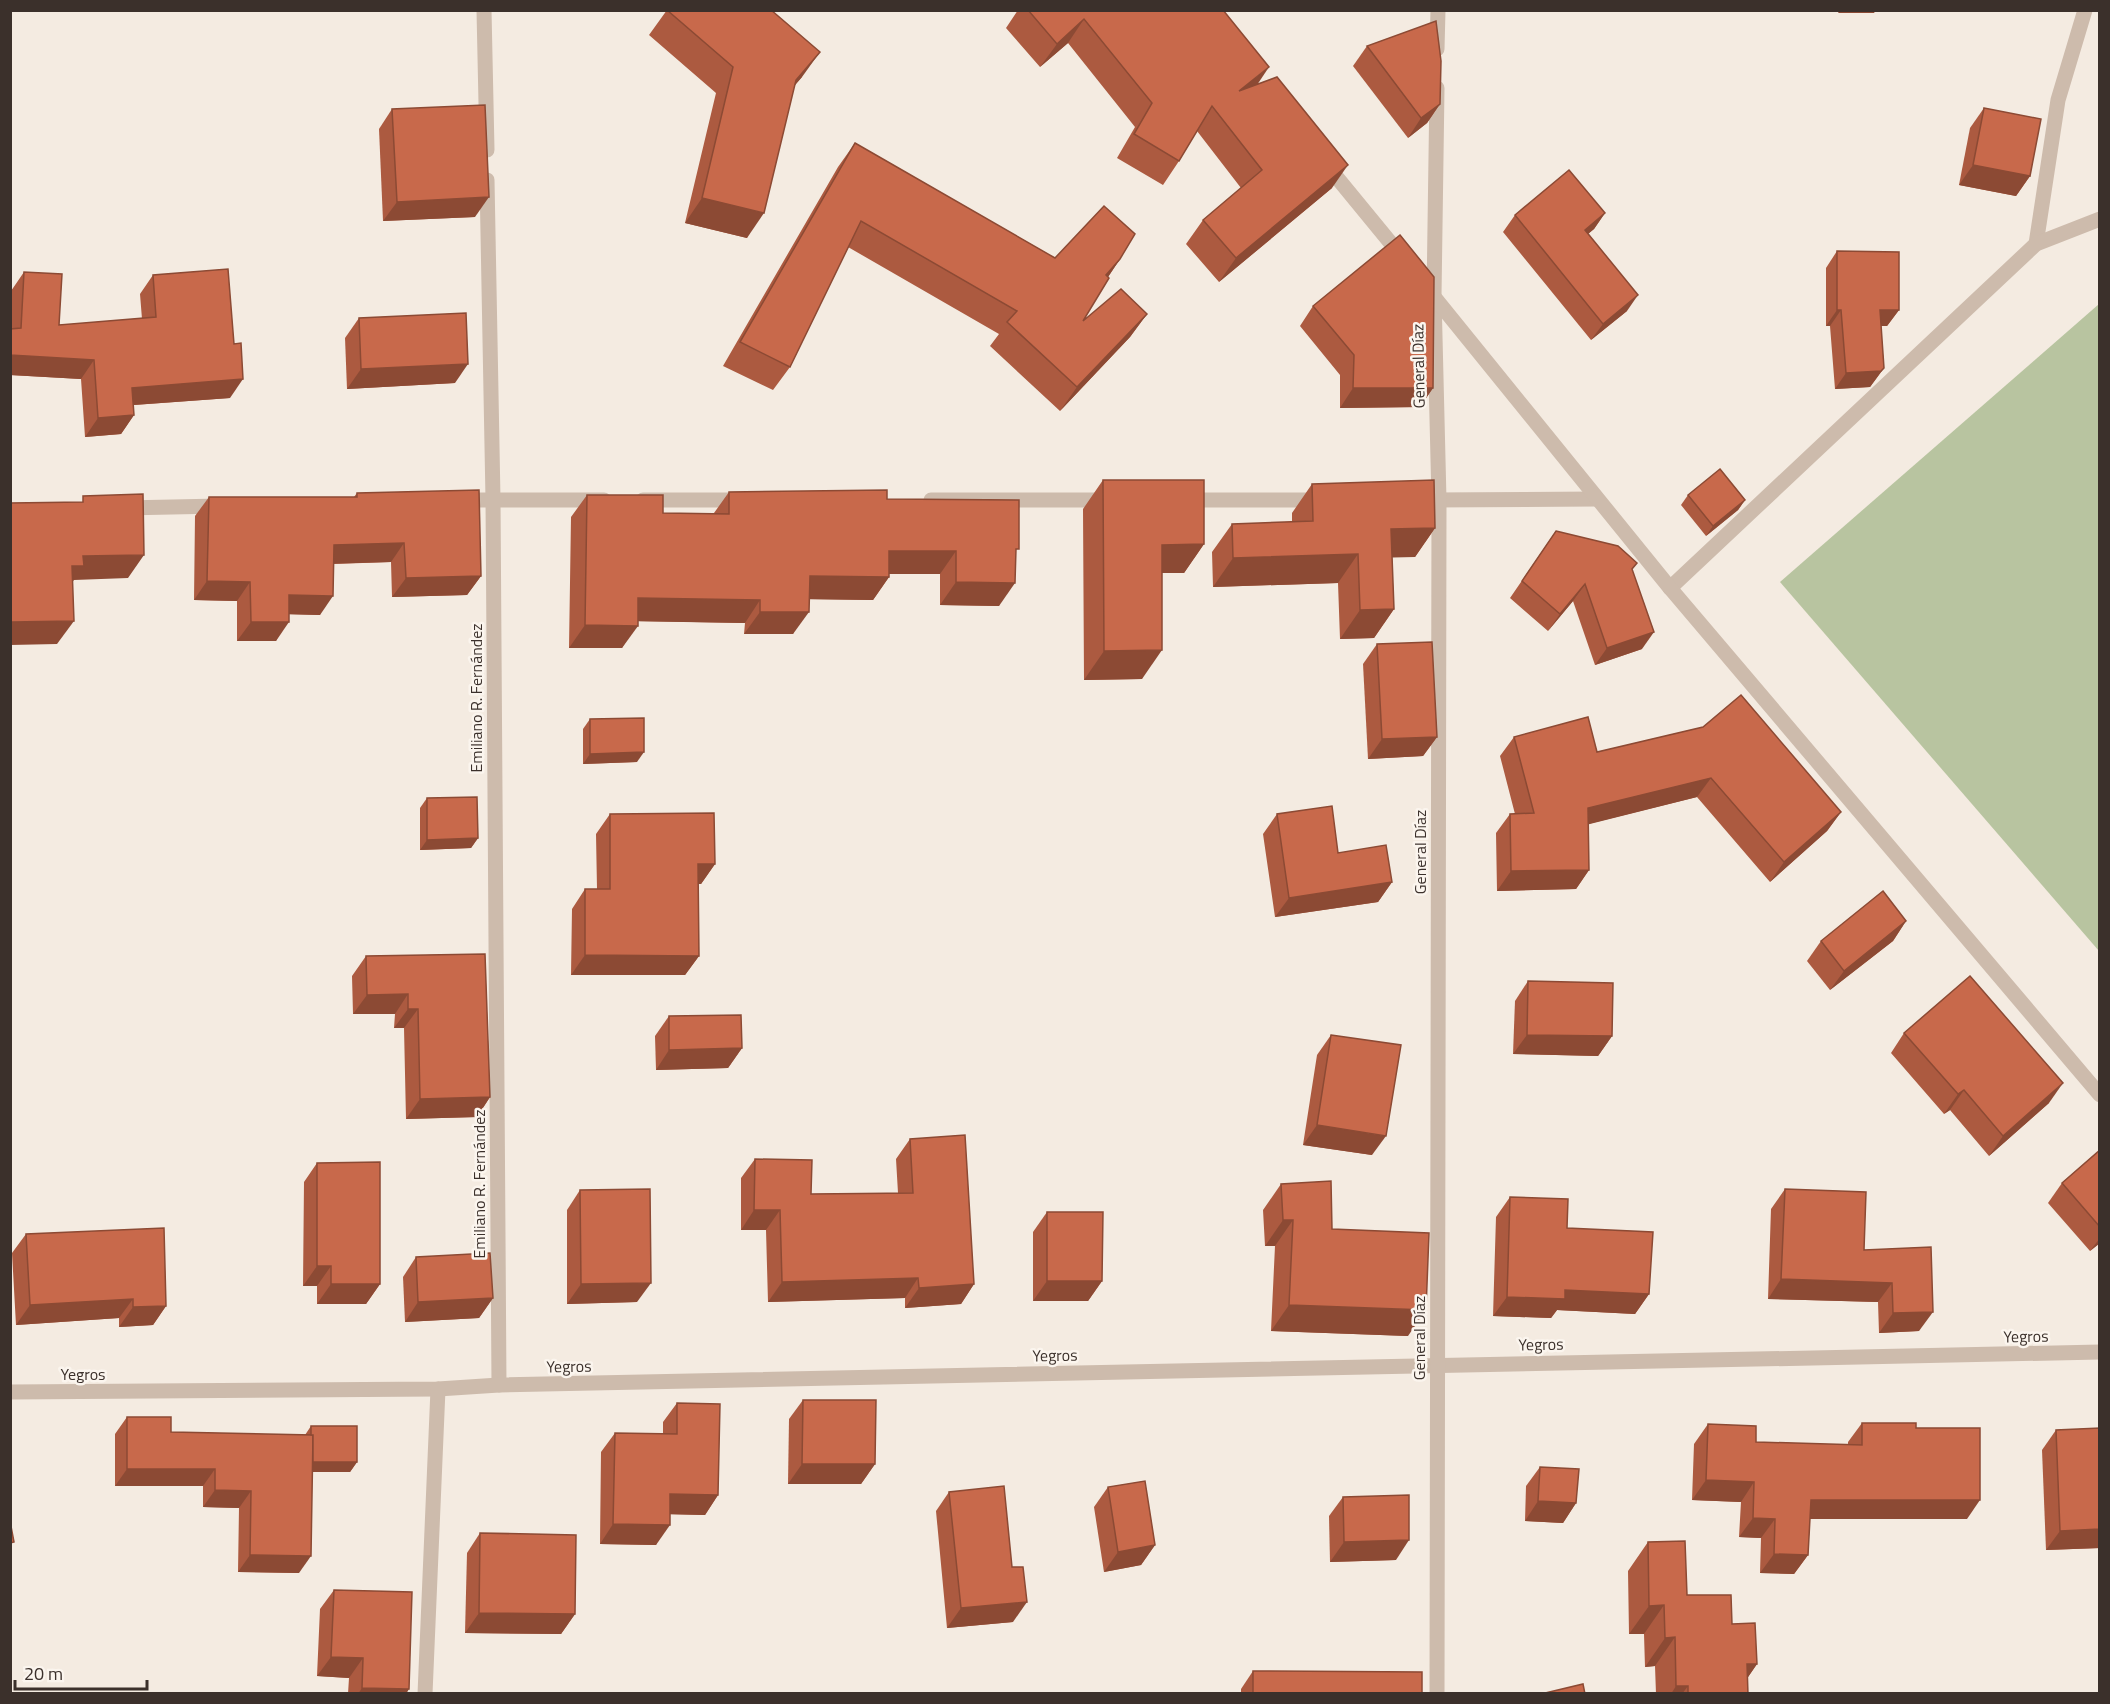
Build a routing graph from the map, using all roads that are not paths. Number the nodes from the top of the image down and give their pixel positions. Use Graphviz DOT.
graph roads {
  1 [pos="484,10"];
  2 [pos="1438,10"];
  3 [pos="2085,10"];
  4 [pos="1313,149"];
  5 [pos="2100,219"];
  6 [pos="2036,244"];
  7 [pos="1434,296"];
  8 [pos="1597,499"];
  9 [pos="493,500"];
  10 [pos="756,500"];
  11 [pos="912,500"];
  12 [pos="1128,500"];
  13 [pos="1164,500"];
  14 [pos="1332,500"];
  15 [pos="1415,500"];
  16 [pos="1439,500"];
  17 [pos="446,501"];
  18 [pos="234,506"];
  19 [pos="105,508"];
  20 [pos="1670,588"];
  21 [pos="2100,1095"];
  22 [pos="2100,1352"];
  23 [pos="1437,1364"];
  24 [pos="499,1386"];
  25 [pos="438,1389"];
  26 [pos="10,1392"];
  27 [pos="425,1694"];
  28 [pos="1437,1694"];
  1 -- 9 [label="street, Emiliano R. Fernández"];
  2 -- 7 [label="street, General Díaz"];
  3 -- 6 [label="street"];
  4 -- 7 [label="street"];
  5 -- 6 [label="street"];
  6 -- 20 [label="street"];
  7 -- 8 [label="street"];
  7 -- 16 [label="street, General Díaz"];
  8 -- 16 [label="street"];
  8 -- 20 [label="street"];
  9 -- 10 [label="street"];
  9 -- 17 [label="street"];
  9 -- 24 [label="street, Emiliano R. Fernández"];
  11 -- 12 [label="street"];
  13 -- 14 [label="street"];
  15 -- 16 [label="street"];
  16 -- 23 [label="street, General Díaz"];
  18 -- 19 [label="street"];
  20 -- 21 [label="street"];
  22 -- 23 [label="street, Yegros"];
  23 -- 24 [label="street, Yegros"];
  23 -- 28 [label="street, General Díaz"];
  24 -- 25 [label="street, Yegros"];
  25 -- 26 [label="street, Yegros"];
  25 -- 27 [label="street"];
}
